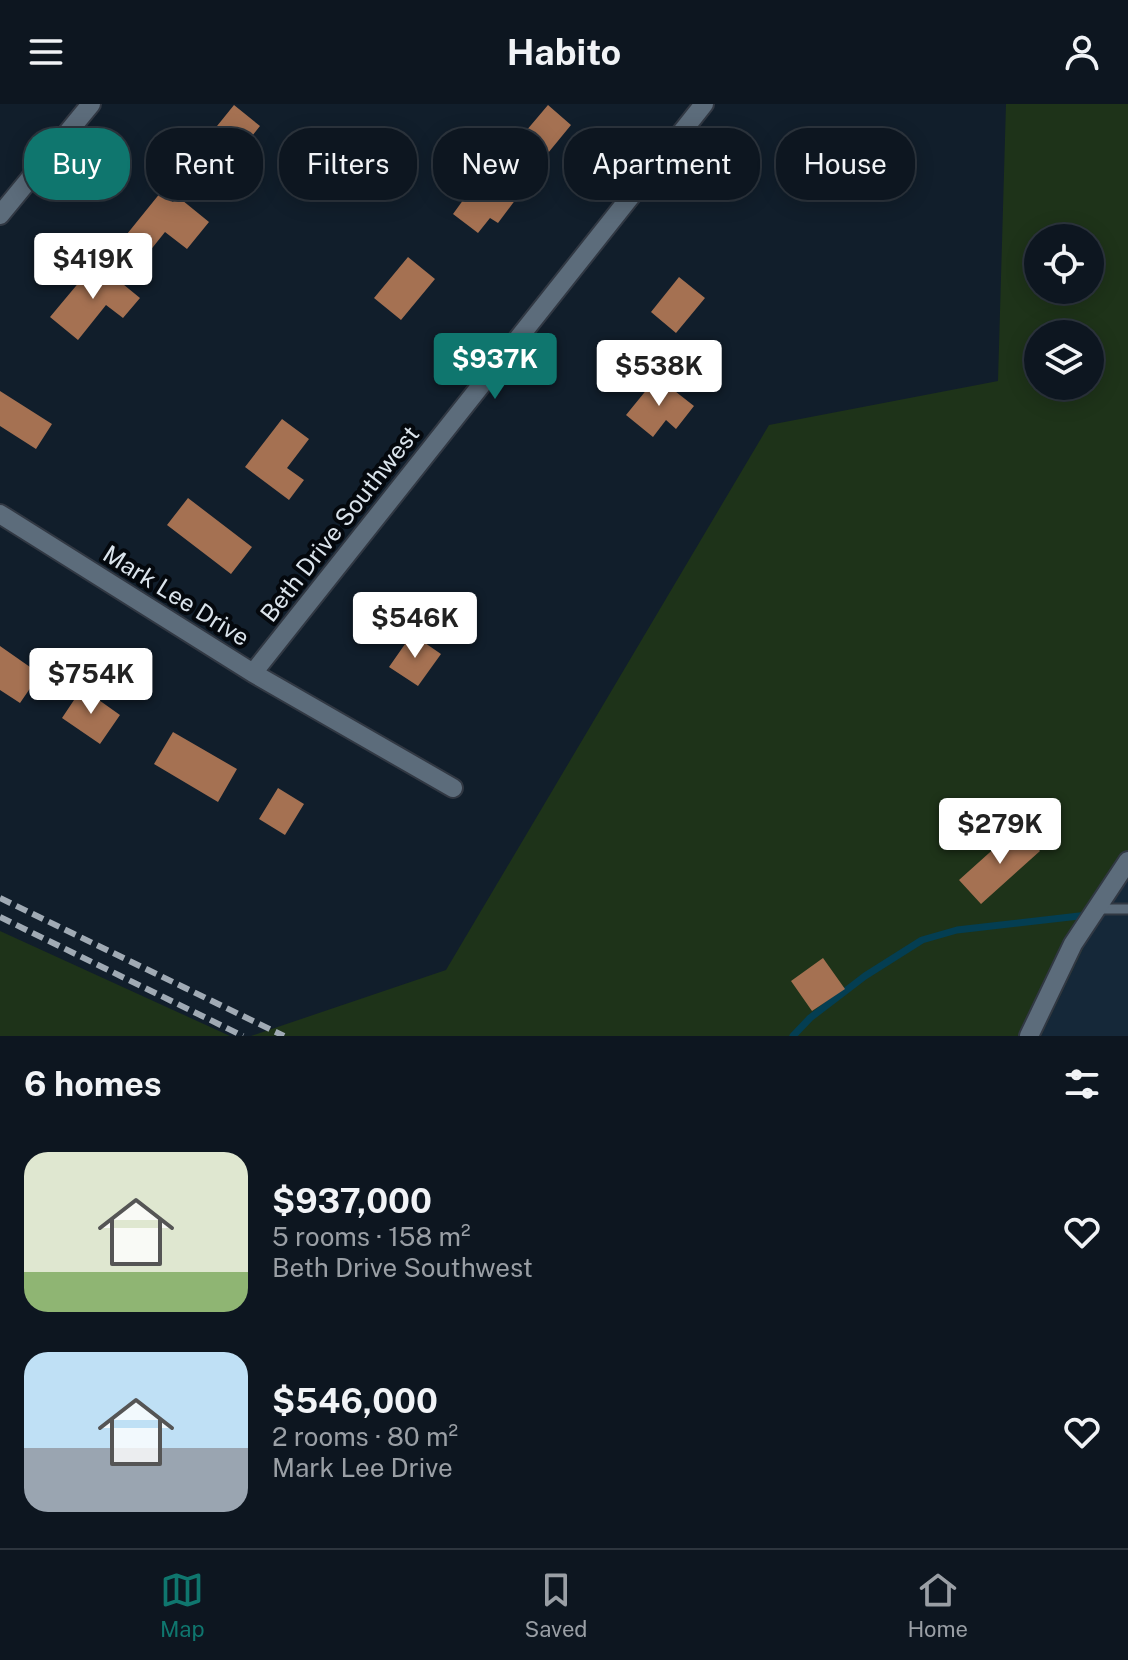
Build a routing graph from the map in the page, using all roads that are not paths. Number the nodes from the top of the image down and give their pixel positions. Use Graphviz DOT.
graph roads {
  1 [pos="91,104"];
  2 [pos="704,104"];
  3 [pos="0,215"];
  4 [pos="0,514"];
  5 [pos="253,673"];
  6 [pos="453,788"];
  7 [pos="1128,861"];
  8 [pos="1096,909"];
  9 [pos="1128,909"];
  10 [pos="1029,1036"];
  1 -- 3 [label="street"];
  2 -- 5 [label="street, Beth Drive Southwest"];
  4 -- 5 [label="street, Mark Lee Drive"];
  5 -- 6 [label="street, Mark Lee Drive"];
  7 -- 8 [label="street"];
  8 -- 9 [label="lane"];
  8 -- 10 [label="street"];
}
